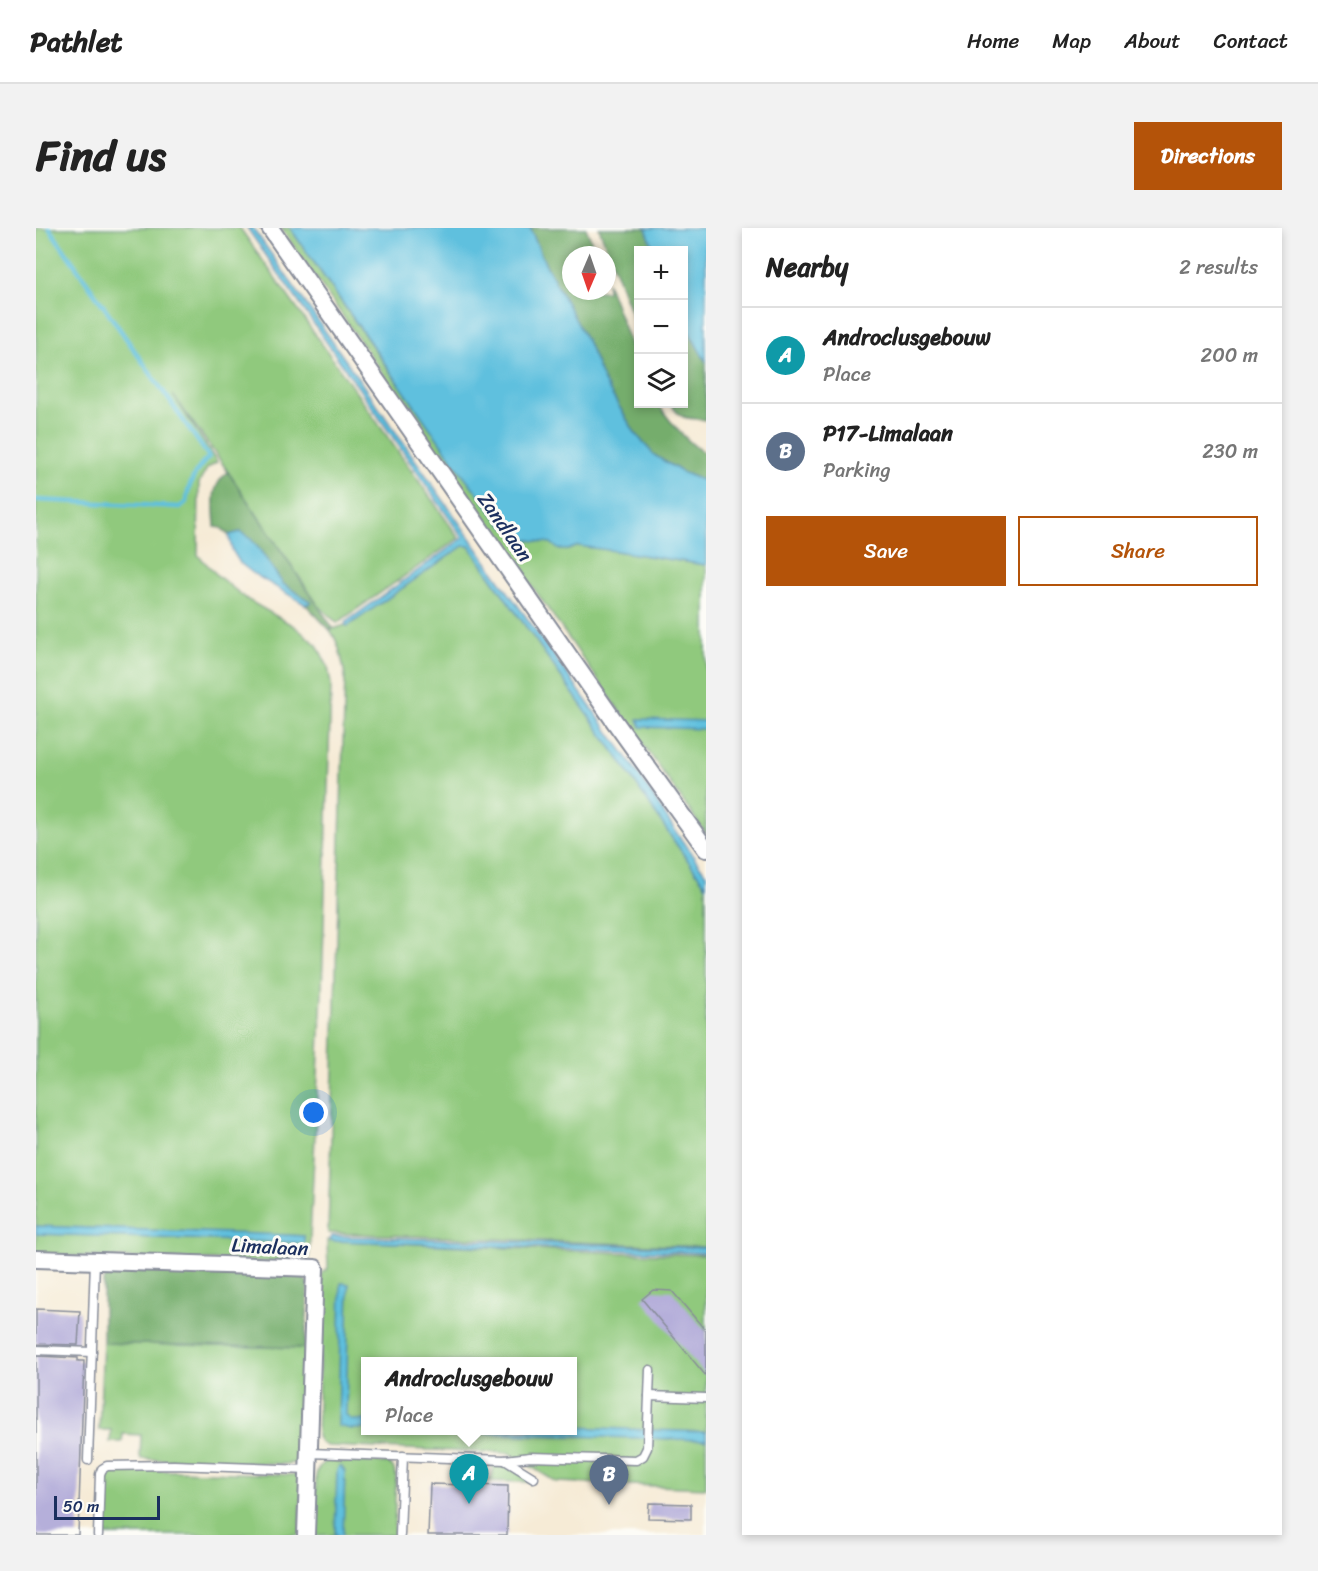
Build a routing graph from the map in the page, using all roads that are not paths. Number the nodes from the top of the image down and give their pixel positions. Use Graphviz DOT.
graph roads {
  1 [pos="270,228"];
  2 [pos="706,849"];
  3 [pos="36,1260"];
  4 [pos="95,1261"];
  5 [pos="36,1350"];
  6 [pos="92,1352"];
  7 [pos="650,1370"];
  8 [pos="649,1396"];
  9 [pos="706,1398"];
  10 [pos="403,1456"];
  11 [pos="88,1460"];
  12 [pos="505,1460"];
  13 [pos="308,1462"];
  14 [pos="534,1478"];
  15 [pos="98,1535"];
  16 [pos="306,1535"];
  17 [pos="400,1535"];
  1 -- 2 [label="street, Zandlaan"];
  3 -- 4 [label="street, Limalaan"];
  4 -- 6 [label="lane"];
  4 -- 13 [label="street, Limalaan"];
  5 -- 6 [label="lane"];
  6 -- 11 [label="lane"];
  7 -- 8 [label="lane"];
  8 -- 9 [label="lane"];
  8 -- 12 [label="lane"];
  10 -- 12 [label="lane"];
  10 -- 13 [label="lane"];
  10 -- 17 [label="lane"];
  12 -- 14 [label="lane"];
  13 -- 15 [label="lane"];
  13 -- 16 [label="street, Limalaan"];
}
